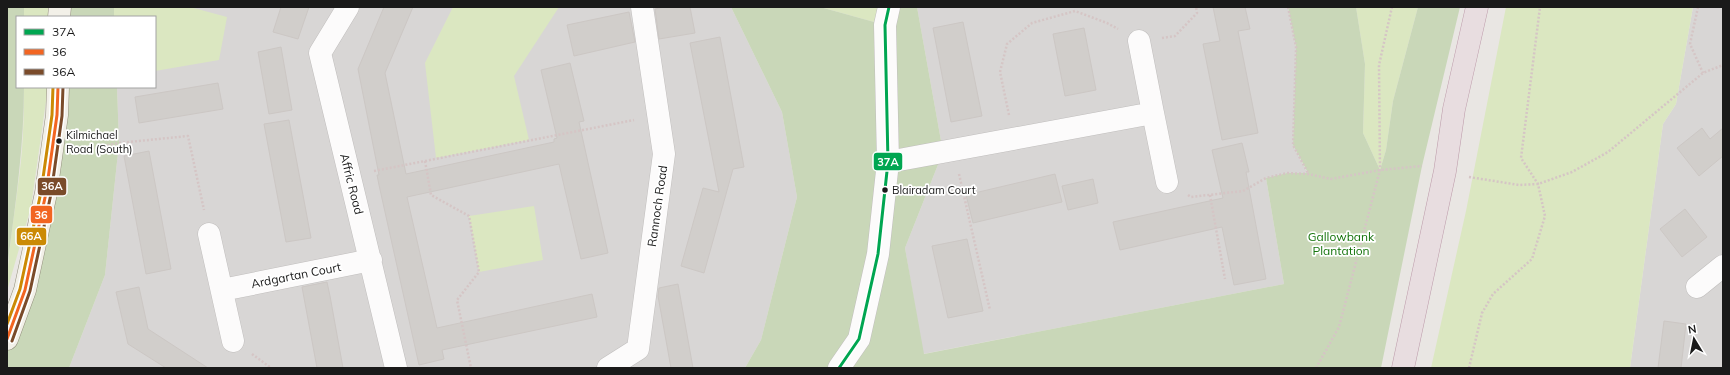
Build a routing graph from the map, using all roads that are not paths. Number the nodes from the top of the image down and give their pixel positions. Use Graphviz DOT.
graph roads {
  1 [pos="348,7"];
  2 [pos="642,7"];
  3 [pos="889,7"];
  4 [pos="1477,7"];
  5 [pos="1139,41"];
  6 [pos="58,88"];
  7 [pos="1153,113"];
  8 [pos="888,162"];
  9 [pos="1167,182"];
  10 [pos="209,234"];
  11 [pos="371,260"];
  12 [pos="1723,266"];
  13 [pos="1697,286"];
  14 [pos="222,290"];
  15 [pos="7,339"];
  16 [pos="233,341"];
  17 [pos="396,368"];
  18 [pos="608,368"];
  19 [pos="839,368"];
  20 [pos="1403,368"];
  1 -- 11 [label="street, Affric Road"];
  2 -- 18 [label="street, Rannoch Road"];
  3 -- 8 [label="street"];
  4 -- 20 [label="highway"];
  5 -- 7 [label="street"];
  6 -- 15 [label="street"];
  7 -- 8 [label="street"];
  7 -- 9 [label="street"];
  8 -- 19 [label="street"];
  10 -- 14 [label="street"];
  11 -- 14 [label="street, Ardgartan Court"];
  11 -- 17 [label="street, Affric Road"];
  12 -- 13 [label="street"];
  14 -- 16 [label="street"];
}
